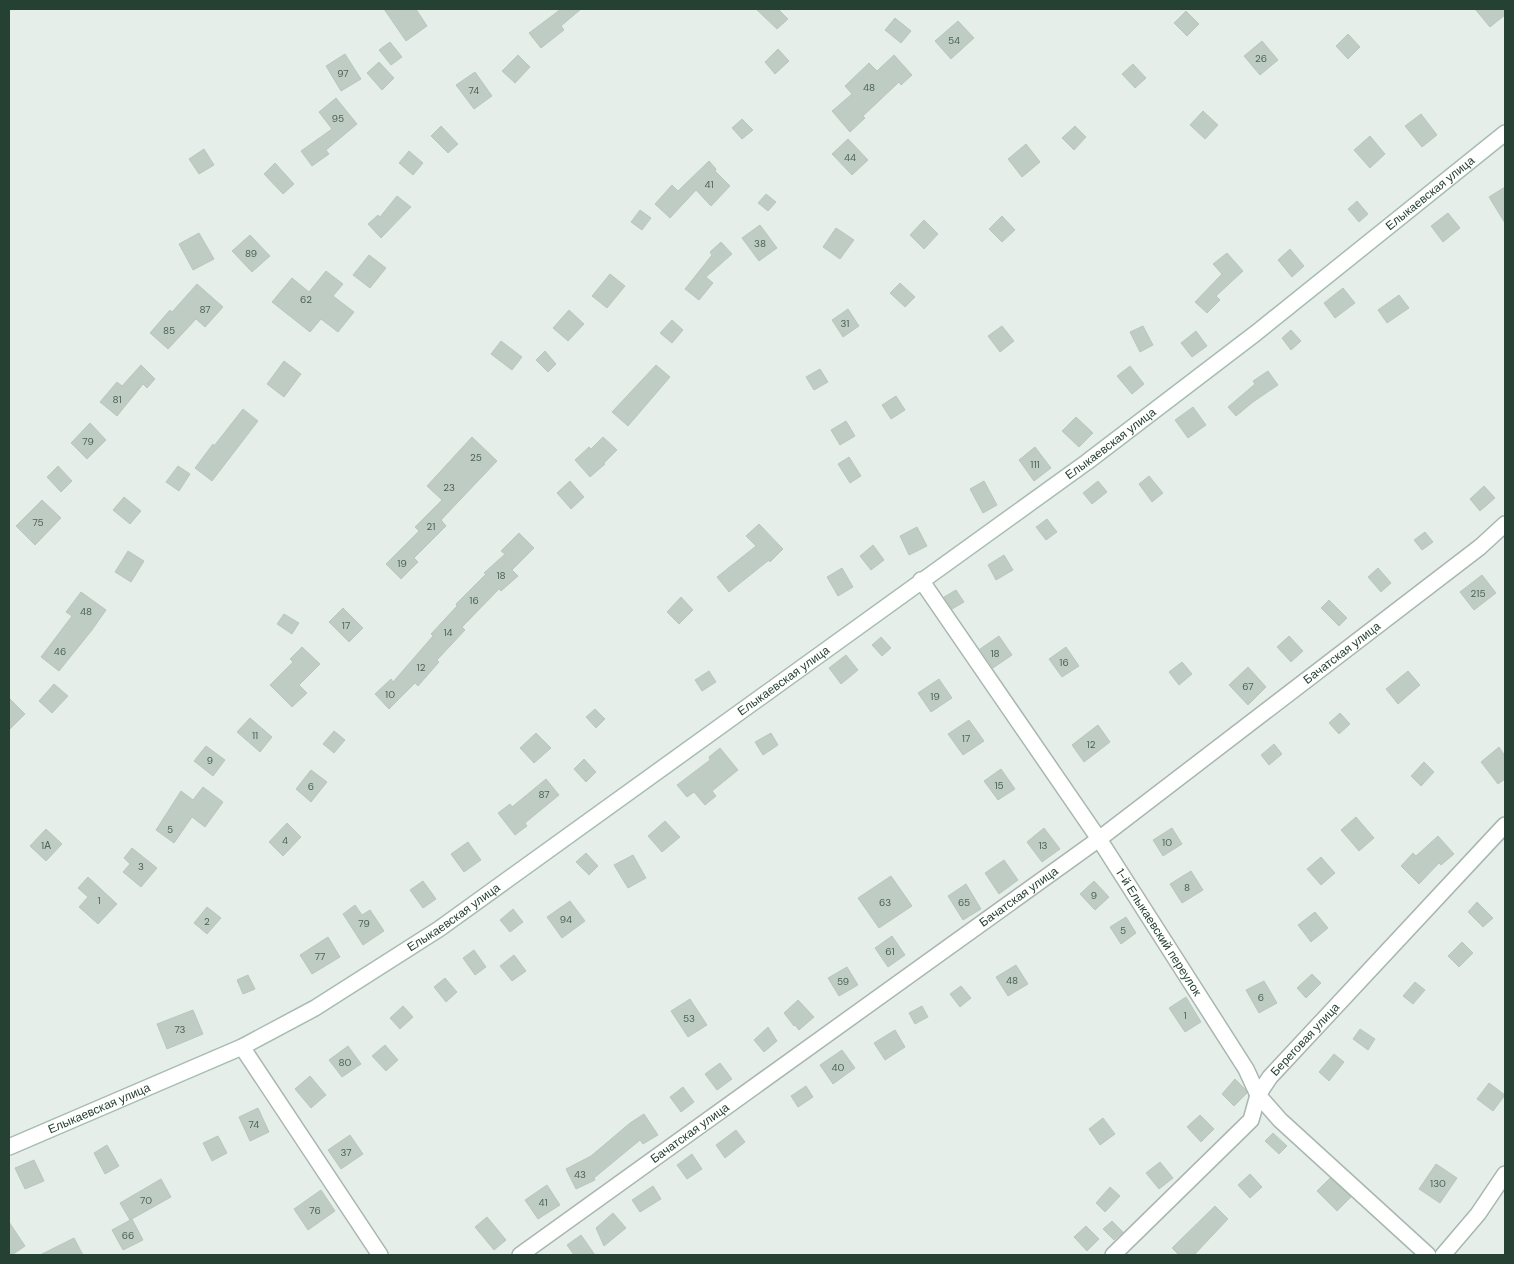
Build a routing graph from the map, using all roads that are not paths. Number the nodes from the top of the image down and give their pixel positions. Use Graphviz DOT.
graph roads {
  1 [pos="1505,133"];
  2 [pos="1505,524"];
  3 [pos="921,580"];
  4 [pos="1505,825"];
  5 [pos="1099,839"];
  6 [pos="242,1047"];
  7 [pos="1258,1096"];
  8 [pos="9,1147"];
  9 [pos="1505,1174"];
  10 [pos="380,1255"];
  11 [pos="520,1255"];
  12 [pos="1113,1255"];
  13 [pos="1428,1255"];
  14 [pos="1443,1255"];
  1 -- 3 [label="street, Елыкаевская улица"];
  2 -- 5 [label="street, Бачатская улица"];
  3 -- 5 [label="street, 1-й Елыкаевский переулок"];
  3 -- 6 [label="street, Елыкаевская улица"];
  4 -- 7 [label="street, Береговая улица"];
  5 -- 7 [label="street, 1-й Елыкаевский переулок"];
  5 -- 11 [label="street, Бачатская улица"];
  6 -- 8 [label="street, Елыкаевская улица"];
  6 -- 10 [label="street"];
  7 -- 12 [label="street, Береговая улица"];
  7 -- 13 [label="street, 1-й Елыкаевский переулок"];
  9 -- 14 [label="street"];
}
